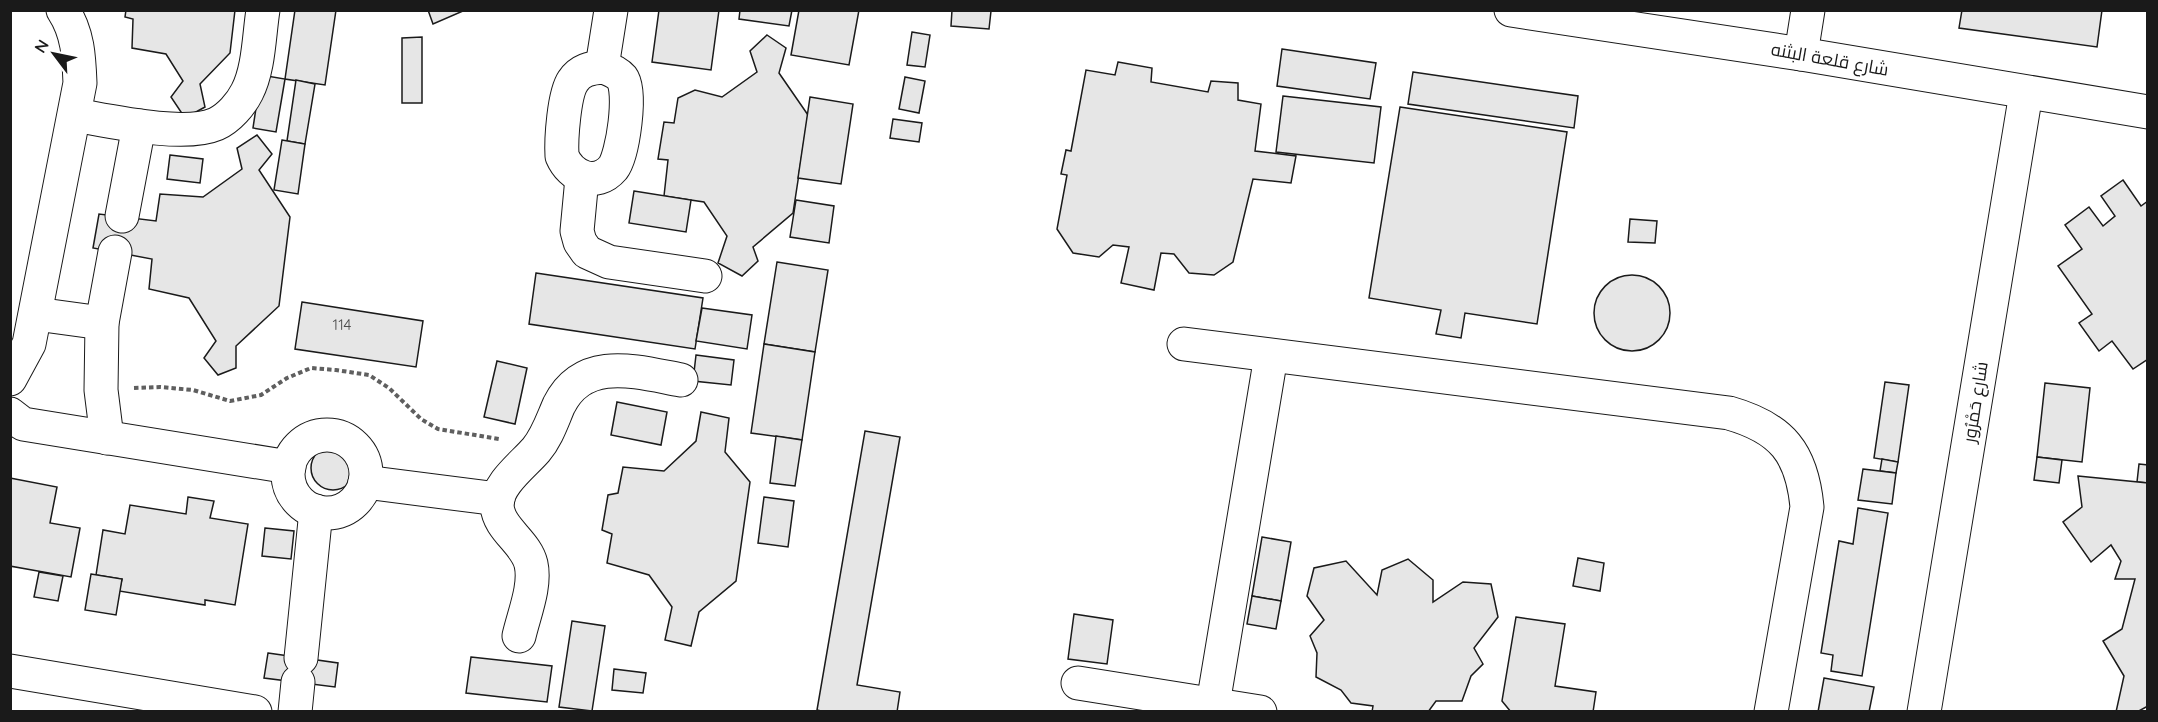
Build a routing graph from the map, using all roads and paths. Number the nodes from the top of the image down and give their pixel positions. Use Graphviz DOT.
graph roads {
  1 [pos="263,10"];
  2 [pos="611,10"];
  3 [pos="1511,10"];
  4 [pos="1808,10"];
  5 [pos="70,14"];
  6 [pos="1801,54"];
  7 [pos="602,67"];
  8 [pos="2026,93"];
  9 [pos="2148,112"];
  10 [pos="75,115"];
  11 [pos="139,126"];
  12 [pos="582,178"];
  13 [pos="122,216"];
  14 [pos="116,252"];
  15 [pos="705,276"];
  16 [pos="36,314"];
  17 [pos="102,323"];
  18 [pos="1184,344"];
  19 [pos="1271,356"];
  20 [pos="10,379"];
  21 [pos="681,380"];
  22 [pos="100,390"];
  23 [pos="10,414"];
  24 [pos="107,438"];
  25 [pos="541,444"];
  26 [pos="289,467"];
  27 [pos="365,482"];
  28 [pos="498,499"];
  29 [pos="316,511"];
  30 [pos="519,636"];
  31 [pos="10,670"];
  32 [pos="1078,683"];
  33 [pos="298,684"];
  34 [pos="1213,704"];
  35 [pos="255,711"];
  36 [pos="1260,711"];
  37 [pos="1771,711"];
  38 [pos="1924,711"];
  1 -- 11 [label="street"];
  2 -- 7 [label="street"];
  3 -- 6 [label="street, شارع قلعة البثنه"];
  4 -- 6 [label="street"];
  5 -- 10 [label="street"];
  6 -- 8 [label="street, شارع قلعة البثنه"];
  7 -- 12 [label="street"];
  7 -- 12 [label="street"];
  8 -- 9 [label="street, شارع قلعة البثنه"];
  8 -- 38 [label="street, شارع حَمْرُور"];
  10 -- 11 [label="street"];
  10 -- 16 [label="street"];
  11 -- 13 [label="street"];
  12 -- 15 [label="street"];
  14 -- 17 [label="street"];
  16 -- 17 [label="street"];
  16 -- 20 [label="street"];
  17 -- 22 [label="street"];
  18 -- 19 [label="street"];
  19 -- 34 [label="street"];
  19 -- 37 [label="street"];
  21 -- 25 [label="street"];
  22 -- 24 [label="street"];
  22 -- 25 [label="path"];
  23 -- 24 [label="street"];
  24 -- 26 [label="street"];
  25 -- 28 [label="street"];
  26 -- 27 [label="street"];
  26 -- 29 [label="street"];
  27 -- 28 [label="street"];
  27 -- 29 [label="street"];
  28 -- 30 [label="street"];
  29 -- 33 [label="street"];
  31 -- 35 [label="street"];
  32 -- 34 [label="street"];
  34 -- 36 [label="street"];
}
